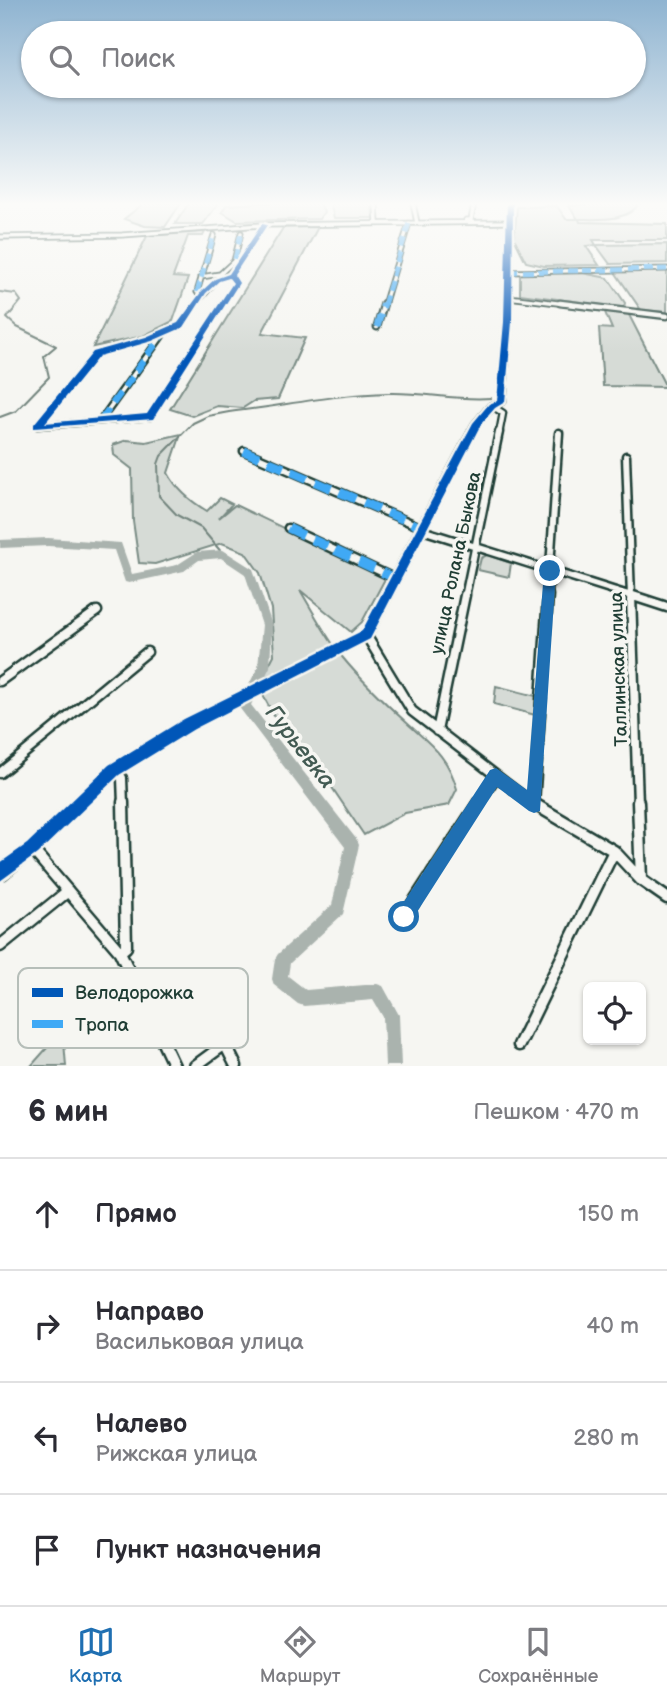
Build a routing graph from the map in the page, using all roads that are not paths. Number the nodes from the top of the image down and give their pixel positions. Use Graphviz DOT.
graph roads {
  1 [pos="209,253"];
  2 [pos="239,253"];
  3 [pos="244,253"];
  4 [pos="400,253"];
  5 [pos="509,253"];
  6 [pos="237,262"];
  7 [pos="667,269"];
  8 [pos="508,272"];
  9 [pos="231,275"];
  10 [pos="201,277"];
  11 [pos="197,292"];
  12 [pos="508,298"];
  13 [pos="667,316"];
  14 [pos="377,327"];
  15 [pos="164,334"];
  16 [pos="492,406"];
  17 [pos="101,420"];
  18 [pos="559,433"];
  19 [pos="244,451"];
  20 [pos="626,456"];
  21 [pos="288,528"];
  22 [pos="423,529"];
  23 [pos="476,547"];
  24 [pos="550,571"];
  25 [pos="396,579"];
  26 [pos="632,597"];
  27 [pos="667,607"];
  28 [pos="97,611"];
  29 [pos="366,635"];
  30 [pos="147,652"];
  31 [pos="0,681"];
  32 [pos="438,731"];
  33 [pos="0,772"];
  34 [pos="496,776"];
  35 [pos="122,778"];
  36 [pos="534,805"];
  37 [pos="32,849"];
  38 [pos="614,851"];
  39 [pos="0,873"];
  40 [pos="641,880"];
  41 [pos="68,891"];
  42 [pos="667,898"];
  43 [pos="404,917"];
  44 [pos="0,946"];
  45 [pos="120,952"];
  46 [pos="128,968"];
  47 [pos="519,1045"];
  48 [pos="165,1048"];
  49 [pos="220,1048"];
  50 [pos="227,1048"];
  51 [pos="174,1066"];
  52 [pos="195,1066"];
  53 [pos="236,1066"];
  1 -- 10 [label="street"];
  2 -- 6 [label="street"];
  3 -- 6 [label="street"];
  4 -- 14 [label="street"];
  5 -- 8 [label="street"];
  6 -- 9 [label="street"];
  6 -- 10 [label="street"];
  7 -- 8 [label="street"];
  8 -- 12 [label="street"];
  9 -- 15 [label="street"];
  9 -- 15 [label="street"];
  10 -- 11 [label="street"];
  12 -- 13 [label="street"];
  12 -- 16 [label="street"];
  15 -- 17 [label="street"];
  16 -- 22 [label="street"];
  16 -- 23 [label="street, улица Ролана Быкова"];
  18 -- 24 [label="street"];
  19 -- 22 [label="street"];
  20 -- 26 [label="street, Таллинская улица"];
  21 -- 25 [label="street"];
  22 -- 23 [label="street"];
  22 -- 25 [label="street"];
  23 -- 24 [label="street"];
  23 -- 32 [label="street, улица Ролана Быкова"];
  24 -- 26 [label="street"];
  24 -- 36 [label="street"];
  25 -- 29 [label="street"];
  26 -- 27 [label="street"];
  26 -- 40 [label="street, Таллинская улица"];
  28 -- 31 [label="street"];
  29 -- 32 [label="street"];
  29 -- 37 [label="street"];
  30 -- 33 [label="street"];
  32 -- 34 [label="street"];
  34 -- 36 [label="street"];
  34 -- 43 [label="street"];
  35 -- 45 [label="street"];
  36 -- 38 [label="street"];
  37 -- 39 [label="street"];
  37 -- 41 [label="street"];
  38 -- 40 [label="street"];
  38 -- 47 [label="street"];
  40 -- 42 [label="street"];
  41 -- 44 [label="street"];
  41 -- 45 [label="street"];
  45 -- 46 [label="street"];
  48 -- 51 [label="street"];
  49 -- 52 [label="street"];
  50 -- 53 [label="street"];
}
